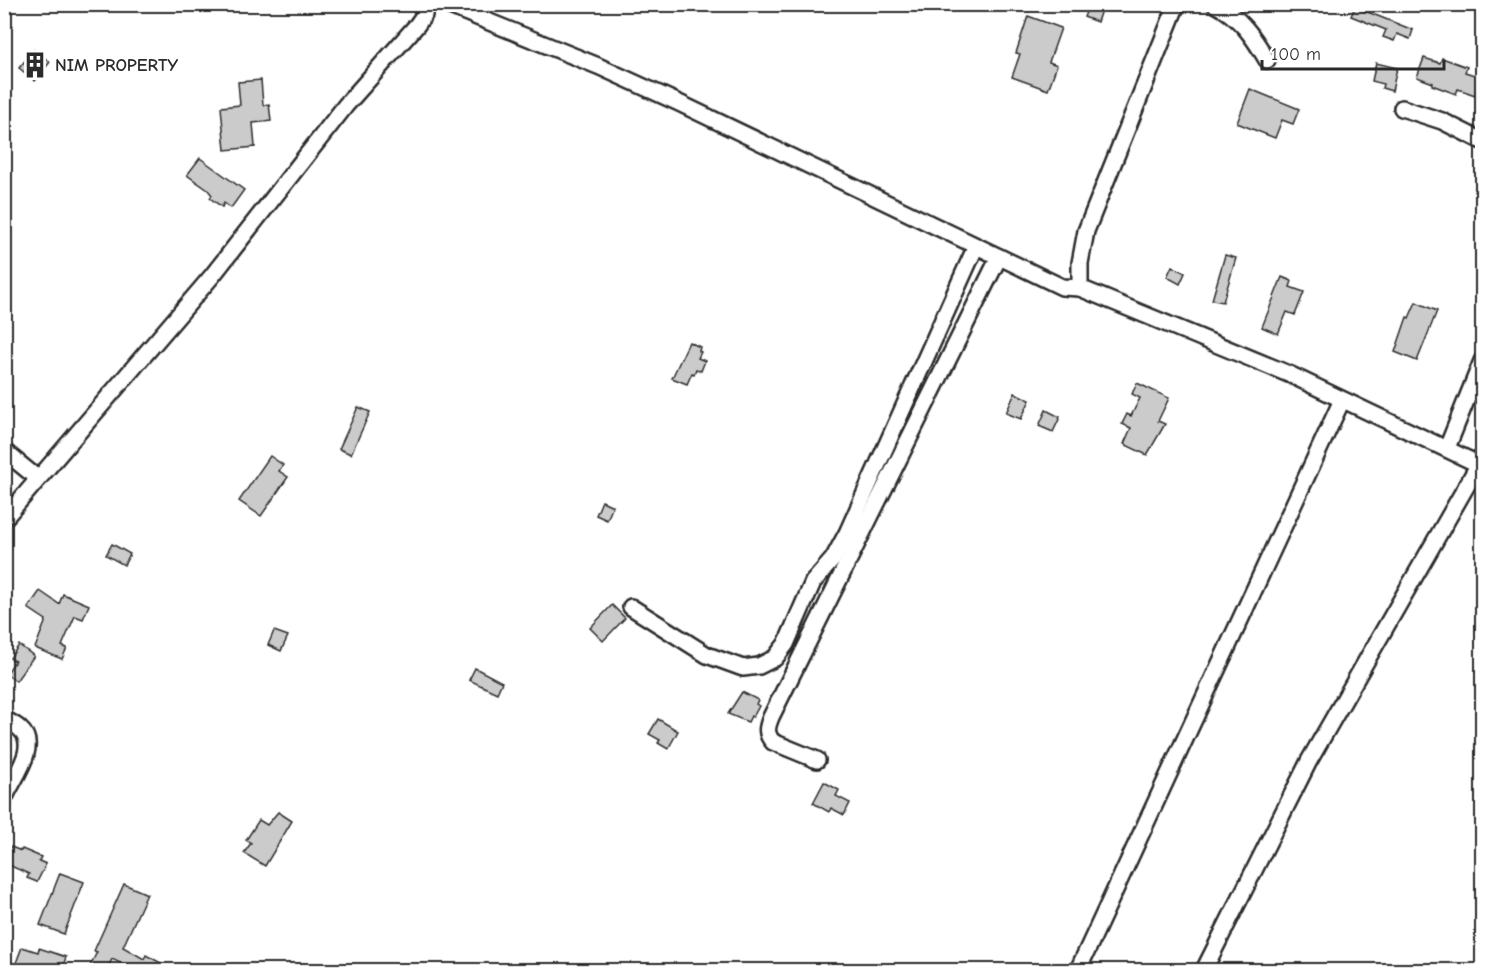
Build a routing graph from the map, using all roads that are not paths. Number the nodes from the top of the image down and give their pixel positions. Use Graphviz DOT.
graph roads {
  1 [pos="425,4"];
  2 [pos="445,4"];
  3 [pos="1177,4"];
  4 [pos="1215,4"];
  5 [pos="1267,60"];
  6 [pos="1402,108"];
  7 [pos="1482,141"];
  8 [pos="976,246"];
  9 [pos="999,257"];
  10 [pos="1080,288"];
  11 [pos="1482,361"];
  12 [pos="1342,400"];
  13 [pos="1447,448"];
  14 [pos="4,451"];
  15 [pos="1481,465"];
  16 [pos="37,478"];
  17 [pos="4,519"];
  18 [pos="631,607"];
  19 [pos="4,719"];
  20 [pos="817,760"];
  21 [pos="5,797"];
  22 [pos="1078,970"];
  23 [pos="1204,970"];
  1 -- 16 [label="street"];
  2 -- 8 [label="street"];
  3 -- 10 [label="street"];
  4 -- 5 [label="street"];
  6 -- 7 [label="street"];
  8 -- 9 [label="street"];
  8 -- 18 [label="street"];
  9 -- 10 [label="street"];
  9 -- 20 [label="street"];
  10 -- 12 [label="street"];
  11 -- 13 [label="street"];
  12 -- 13 [label="street"];
  12 -- 22 [label="street"];
  13 -- 15 [label="street"];
  14 -- 16 [label="street"];
  15 -- 23 [label="street"];
  16 -- 17 [label="street"];
  19 -- 21 [label="street"];
}
